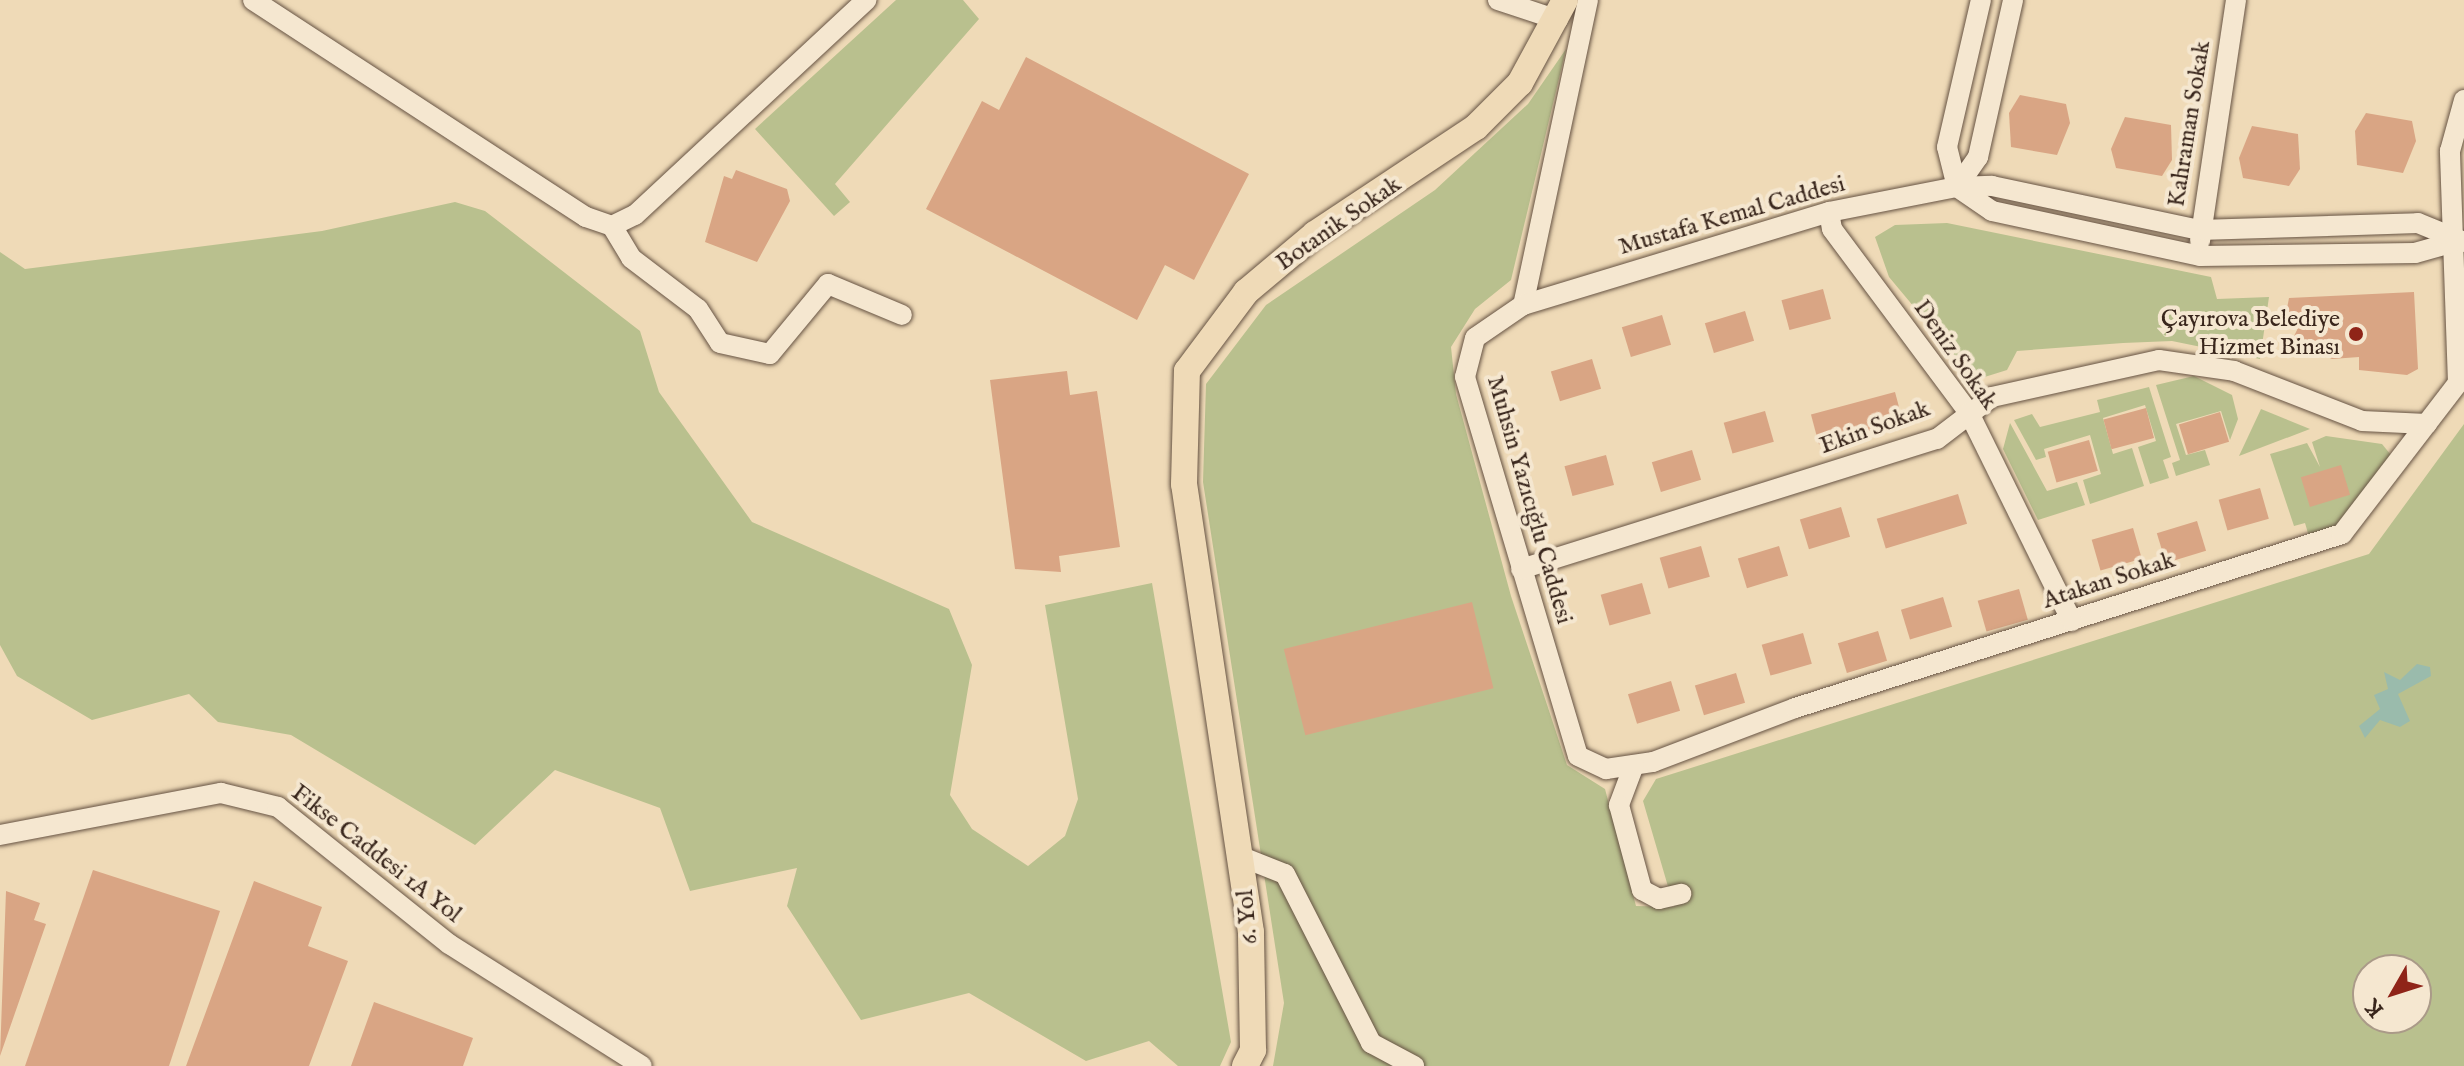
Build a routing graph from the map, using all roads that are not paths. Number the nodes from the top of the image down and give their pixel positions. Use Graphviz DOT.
graph roads {
  1 [pos="253,0"];
  2 [pos="866,0"];
  3 [pos="1498,0"];
  4 [pos="1588,0"];
  5 [pos="1981,0"];
  6 [pos="2013,0"];
  7 [pos="2236,0"];
  8 [pos="1561,10"];
  9 [pos="2464,100"];
  10 [pos="1957,187"];
  11 [pos="1829,212"];
  12 [pos="612,226"];
  13 [pos="2199,230"];
  14 [pos="2461,242"];
  15 [pos="2200,256"];
  16 [pos="1523,305"];
  17 [pos="902,315"];
  18 [pos="1969,413"];
  19 [pos="2427,424"];
  20 [pos="1521,569"];
  21 [pos="2072,621"];
  22 [pos="1578,756"];
  23 [pos="1634,765"];
  24 [pos="1231,766"];
  25 [pos="0,835"];
  26 [pos="1242,857"];
  27 [pos="1681,894"];
  28 [pos="642,1066"];
  29 [pos="1245,1066"];
  30 [pos="1414,1066"];
  1 -- 12 [label="street"];
  2 -- 12 [label="street"];
  3 -- 8 [label="street"];
  4 -- 16 [label="street"];
  5 -- 10 [label="street"];
  6 -- 10 [label="street"];
  7 -- 13 [label="street, Kahraman Sokak"];
  8 -- 24 [label="main road, Botanik Sokak"];
  9 -- 14 [label="street, Atakan Sokak"];
  10 -- 11 [label="street, Mustafa Kemal Caddesi"];
  10 -- 13 [label="street, Mustafa Kemal Caddesi"];
  10 -- 15 [label="street"];
  11 -- 16 [label="street, Mustafa Kemal Caddesi"];
  11 -- 18 [label="street, Deniz Sokak"];
  12 -- 17 [label="street"];
  13 -- 14 [label="street, Mustafa Kemal Caddesi"];
  13 -- 15 [label="street, Kahraman Sokak"];
  14 -- 15 [label="street"];
  14 -- 19 [label="street, Atakan Sokak"];
  16 -- 20 [label="street, Muhsin Yazıcığlu Caddesi"];
  18 -- 19 [label="street, Ekin Sokak"];
  18 -- 20 [label="street, Ekin Sokak"];
  18 -- 21 [label="street, Deniz Sokak"];
  19 -- 21 [label="street, Atakan Sokak"];
  20 -- 22 [label="street, Muhsin Yazıcığlu Caddesi"];
  21 -- 23 [label="street, Atakan Sokak"];
  22 -- 23 [label="street, Atakan Sokak"];
  23 -- 27 [label="street"];
  24 -- 26 [label="main road, 6. Yol"];
  25 -- 28 [label="street, Fikse Caddesi 1A Yol"];
  26 -- 29 [label="main road, 6. Yol"];
  26 -- 30 [label="street"];
}
